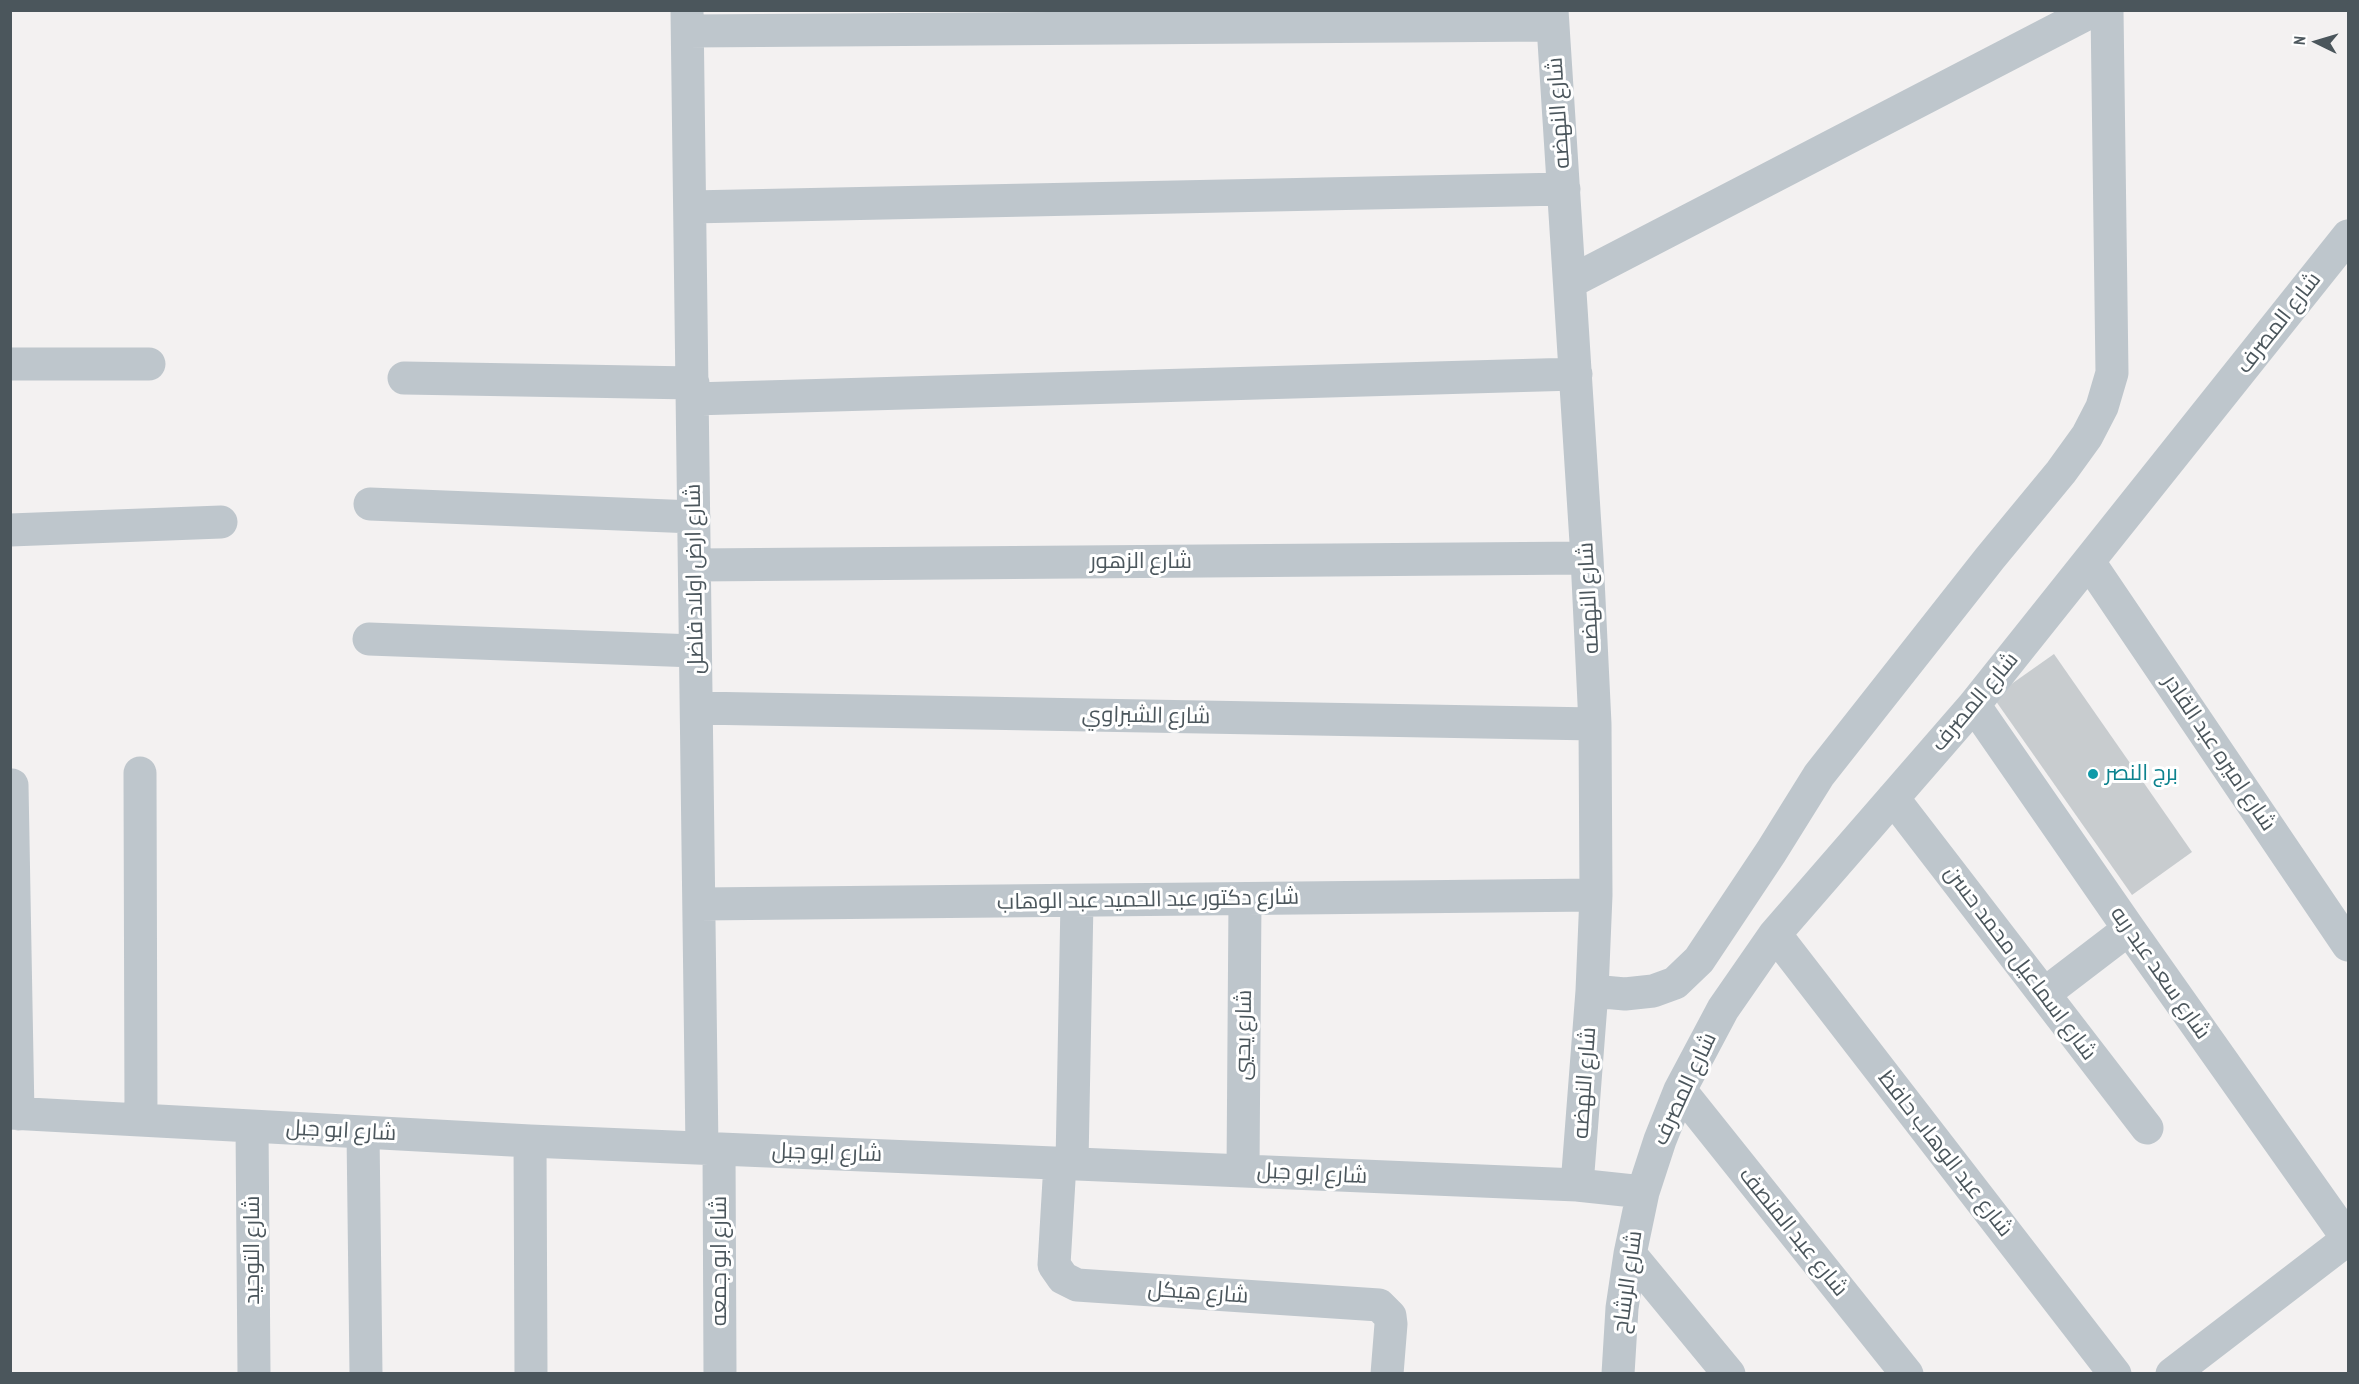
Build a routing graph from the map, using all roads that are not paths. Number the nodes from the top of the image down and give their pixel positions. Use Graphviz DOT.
graph roads {
  1 [pos="2094,10"];
  2 [pos="2107,10"];
  3 [pos="1553,18"];
  4 [pos="687,21"];
  5 [pos="1564,189"];
  6 [pos="690,207"];
  7 [pos="2349,236"];
  8 [pos="1570,282"];
  9 [pos="10,364"];
  10 [pos="149,364"];
  11 [pos="1576,374"];
  12 [pos="404,378"];
  13 [pos="693,391"];
  14 [pos="370,504"];
  15 [pos="694,517"];
  16 [pos="221,522"];
  17 [pos="10,530"];
  18 [pos="1587,558"];
  19 [pos="2089,562"];
  20 [pos="695,565"];
  21 [pos="369,639"];
  22 [pos="695,651"];
  23 [pos="1974,705"];
  24 [pos="696,708"];
  25 [pos="1595,724"];
  26 [pos="140,773"];
  27 [pos="12,785"];
  28 [pos="1893,798"];
  29 [pos="1596,895"];
  30 [pos="1245,899"];
  31 [pos="1077,901"];
  32 [pos="700,904"];
  33 [pos="2129,929"];
  34 [pos="1775,934"];
  35 [pos="2349,945"];
  36 [pos="1592,992"];
  37 [pos="2044,994"];
  38 [pos="1680,1090"];
  39 [pos="14,1113"];
  40 [pos="141,1120"];
  41 [pos="252,1126"];
  42 [pos="2147,1128"];
  43 [pos="363,1132"];
  44 [pos="531,1141"];
  45 [pos="711,1148"];
  46 [pos="1066,1163"];
  47 [pos="1243,1171"];
  48 [pos="1577,1185"];
  49 [pos="1643,1192"];
  50 [pos="2348,1239"];
  51 [pos="1630,1254"];
  52 [pos="254,1374"];
  53 [pos="366,1374"];
  54 [pos="531,1374"];
  55 [pos="720,1374"];
  56 [pos="1387,1374"];
  57 [pos="1618,1374"];
  58 [pos="1729,1374"];
  59 [pos="1907,1374"];
  60 [pos="2115,1374"];
  61 [pos="2172,1374"];
  1 -- 8 [label="street"];
  2 -- 36 [label="street"];
  3 -- 4 [label="street"];
  3 -- 5 [label="street, شارع النهضه"];
  4 -- 6 [label="street, شارع ارض اولاد فاضل"];
  5 -- 6 [label="street"];
  5 -- 8 [label="street, شارع النهضه"];
  6 -- 13 [label="street, شارع ارض اولاد فاضل"];
  7 -- 19 [label="street, شارع المصرف"];
  8 -- 11 [label="street, شارع النهضه"];
  9 -- 10 [label="street"];
  11 -- 13 [label="street"];
  11 -- 18 [label="street, شارع النهضه"];
  12 -- 13 [label="street"];
  13 -- 15 [label="street, شارع ارض اولاد فاضل"];
  14 -- 15 [label="street"];
  15 -- 20 [label="street, شارع ارض اولاد فاضل"];
  16 -- 17 [label="street"];
  18 -- 20 [label="street, شارع الزهور"];
  18 -- 25 [label="street, شارع النهضه"];
  19 -- 23 [label="street, شارع المصرف"];
  19 -- 35 [label="street, شارع اميره عبد القادر"];
  20 -- 22 [label="street, شارع ارض اولاد فاضل"];
  21 -- 22 [label="street"];
  22 -- 24 [label="street, شارع ارض اولاد فاضل"];
  23 -- 28 [label="street, شارع المصرف"];
  23 -- 33 [label="street, شارع سعد عبد ربه"];
  24 -- 25 [label="street, شارع الشبراوي"];
  24 -- 32 [label="street, شارع ارض اولاد فاضل"];
  25 -- 29 [label="street, شارع النهضه"];
  26 -- 40 [label="street"];
  27 -- 39 [label="street"];
  28 -- 34 [label="street, شارع المصرف"];
  28 -- 37 [label="street, شارع اسماعيل محمد حسن"];
  29 -- 30 [label="street, شارع دكتور عبد الحميد عبد الوهاب"];
  29 -- 36 [label="street, شارع النهضه"];
  30 -- 31 [label="street, شارع دكتور عبد الحميد عبد الوهاب"];
  30 -- 47 [label="street, شارع يحيي"];
  31 -- 32 [label="street, شارع دكتور عبد الحميد عبد الوهاب"];
  31 -- 46 [label="street"];
  32 -- 45 [label="street, شارع ارض اولاد فاضل"];
  33 -- 37 [label="street"];
  33 -- 50 [label="street, شارع سعد عبد ربه"];
  34 -- 38 [label="street, شارع المصرف"];
  34 -- 60 [label="street, شارع عبد الوهاب حافظ"];
  36 -- 48 [label="street, شارع النهضه"];
  37 -- 42 [label="street, شارع اسماعيل محمد حسن"];
  38 -- 49 [label="street, شارع المصرف"];
  38 -- 59 [label="street, شارع عبد المنصف"];
  39 -- 40 [label="street, شارع ابو جبل"];
  40 -- 41 [label="street, شارع ابو جبل"];
  41 -- 43 [label="street, شارع ابو جبل"];
  41 -- 52 [label="street, شارع التوحيد"];
  43 -- 44 [label="street, شارع ابو جبل"];
  43 -- 53 [label="street"];
  44 -- 45 [label="street, شارع ابو جبل"];
  44 -- 54 [label="street"];
  45 -- 46 [label="street, شارع ابو جبل"];
  45 -- 55 [label="street, شارع ابو جمعه"];
  46 -- 47 [label="street, شارع ابو جبل"];
  46 -- 56 [label="street, شارع هيكل"];
  47 -- 48 [label="street, شارع ابو جبل"];
  48 -- 49 [label="street, شارع ابو جبل"];
  49 -- 51 [label="street, شارع الرشاح"];
  50 -- 61 [label="street"];
  51 -- 57 [label="street, شارع الرشاح"];
  51 -- 58 [label="street"];
}
